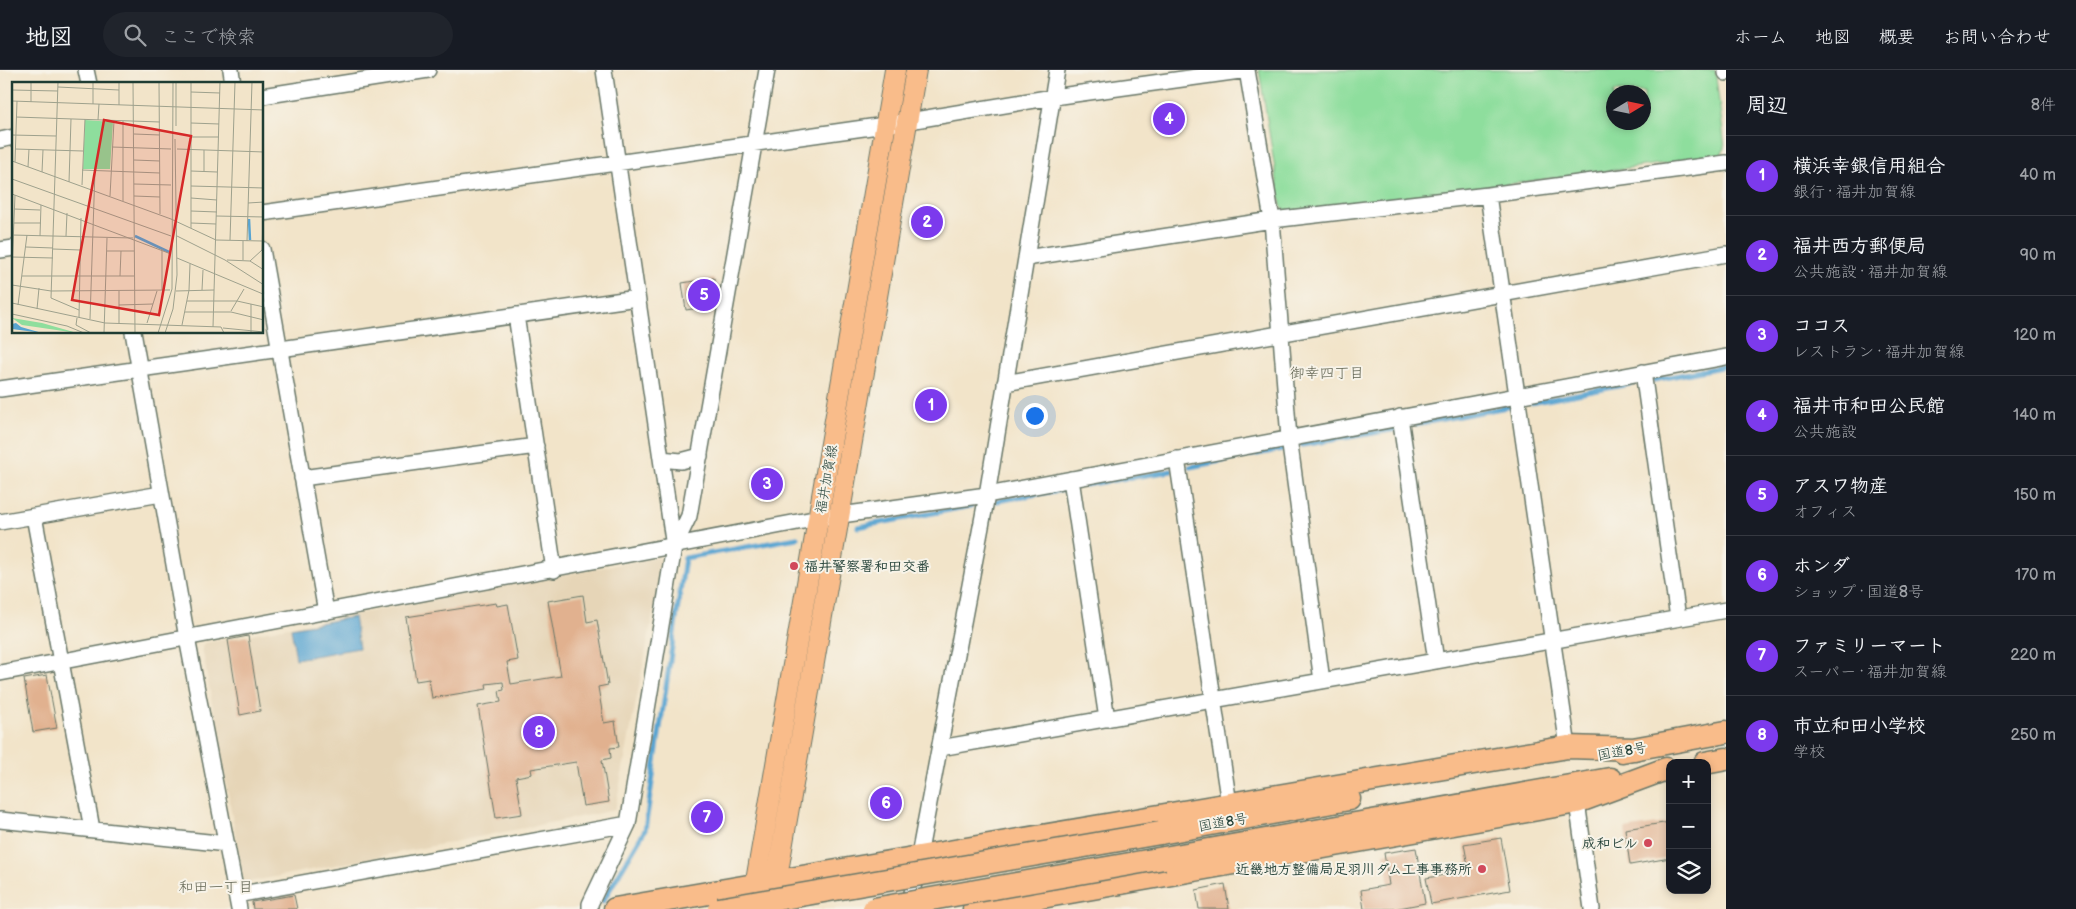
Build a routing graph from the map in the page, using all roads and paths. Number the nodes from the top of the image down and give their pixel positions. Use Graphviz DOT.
graph roads {
  1 [pos="428,70"];
  2 [pos="604,70"];
  3 [pos="767,70"];
  4 [pos="895,70"];
  5 [pos="916,70"];
  6 [pos="1057,70"];
  7 [pos="1247,70"];
  8 [pos="333,78"];
  9 [pos="264,95"];
  10 [pos="1053,97"];
  11 [pos="908,122"];
  12 [pos="885,125"];
  13 [pos="755,143"];
  14 [pos="618,163"];
  15 [pos="1726,163"];
  16 [pos="1488,195"];
  17 [pos="264,213"];
  18 [pos="1272,220"];
  19 [pos="1726,254"];
  20 [pos="1026,258"];
  21 [pos="264,260"];
  22 [pos="1503,293"];
  23 [pos="637,298"];
  24 [pos="516,315"];
  25 [pos="133,334"];
  26 [pos="1281,334"];
  27 [pos="280,349"];
  28 [pos="1726,357"];
  29 [pos="139,369"];
  30 [pos="1642,372"];
  31 [pos="1005,383"];
  32 [pos="0,389"];
  33 [pos="1518,395"];
  34 [pos="1400,417"];
  35 [pos="1289,438"];
  36 [pos="536,446"];
  37 [pos="700,456"];
  38 [pos="661,459"];
  39 [pos="1177,459"];
  40 [pos="302,478"];
  41 [pos="1071,479"];
  42 [pos="161,494"];
  43 [pos="987,494"];
  44 [pos="34,516"];
  45 [pos="829,517"];
  46 [pos="0,522"];
  47 [pos="674,547"];
  48 [pos="554,570"];
  49 [pos="1726,610"];
  50 [pos="326,612"];
  51 [pos="1678,618"];
  52 [pos="186,638"];
  53 [pos="1553,640"];
  54 [pos="61,661"];
  55 [pos="1436,661"];
  56 [pos="0,672"];
  57 [pos="1322,681"];
  58 [pos="1214,700"];
  59 [pos="1107,719"];
  60 [pos="1726,732"];
  61 [pos="1568,747"];
  62 [pos="940,748"];
  63 [pos="1635,749"];
  64 [pos="1726,759"];
  65 [pos="1711,762"];
  66 [pos="1666,769"];
  67 [pos="1666,770"];
  68 [pos="1576,802"];
  69 [pos="1229,804"];
  70 [pos="0,820"];
  71 [pos="628,824"];
  72 [pos="92,830"];
  73 [pos="227,844"];
  74 [pos="920,856"];
  75 [pos="766,885"];
  76 [pos="237,902"];
  77 [pos="590,909"];
  78 [pos="615,909"];
  79 [pos="719,909"];
  80 [pos="750,909"];
  81 [pos="772,909"];
  82 [pos="874,909"];
  83 [pos="909,909"];
  84 [pos="974,909"];
  85 [pos="1592,909"];
  1 -- 8 [label="street"];
  2 -- 14 [label="street"];
  3 -- 13 [label="street"];
  4 -- 12 [label="main road, 福井加賀線"];
  5 -- 11 [label="main road, 福井加賀線"];
  6 -- 10 [label="street"];
  7 -- 10 [label="street"];
  7 -- 18 [label="street"];
  8 -- 9 [label="street"];
  10 -- 11 [label="street"];
  10 -- 20 [label="street"];
  11 -- 12 [label="street"];
  11 -- 45 [label="main road, 福井加賀線"];
  12 -- 13 [label="street"];
  12 -- 45 [label="main road, 福井加賀線"];
  13 -- 14 [label="street"];
  13 -- 37 [label="street"];
  14 -- 17 [label="street"];
  14 -- 23 [label="street"];
  15 -- 16 [label="street"];
  16 -- 18 [label="street"];
  16 -- 22 [label="street"];
  18 -- 20 [label="street"];
  18 -- 26 [label="street"];
  19 -- 22 [label="street"];
  20 -- 31 [label="street"];
  21 -- 27 [label="street"];
  22 -- 26 [label="street"];
  22 -- 33 [label="street"];
  23 -- 24 [label="street"];
  23 -- 38 [label="street"];
  24 -- 27 [label="street"];
  24 -- 36 [label="street"];
  25 -- 29 [label="street"];
  26 -- 31 [label="street"];
  26 -- 35 [label="street"];
  27 -- 29 [label="street"];
  27 -- 40 [label="street"];
  28 -- 30 [label="street"];
  29 -- 32 [label="street"];
  29 -- 42 [label="street"];
  30 -- 33 [label="street"];
  30 -- 51 [label="street"];
  31 -- 43 [label="street"];
  33 -- 34 [label="street"];
  33 -- 53 [label="street"];
  34 -- 35 [label="street"];
  34 -- 55 [label="street"];
  35 -- 39 [label="street"];
  35 -- 57 [label="street"];
  36 -- 40 [label="street"];
  36 -- 48 [label="street"];
  37 -- 38 [label="street"];
  37 -- 47 [label="street"];
  38 -- 47 [label="street"];
  39 -- 41 [label="street"];
  39 -- 58 [label="street"];
  40 -- 50 [label="street"];
  41 -- 43 [label="street"];
  41 -- 59 [label="street"];
  42 -- 44 [label="street"];
  42 -- 52 [label="street"];
  43 -- 45 [label="street"];
  43 -- 62 [label="street"];
  44 -- 46 [label="street"];
  44 -- 54 [label="street"];
  45 -- 47 [label="street"];
  45 -- 75 [label="main road, 福井加賀線"];
  47 -- 48 [label="street"];
  47 -- 71 [label="street"];
  48 -- 50 [label="street"];
  49 -- 51 [label="street"];
  50 -- 52 [label="street"];
  51 -- 53 [label="street"];
  52 -- 54 [label="street"];
  52 -- 73 [label="street"];
  53 -- 55 [label="street"];
  53 -- 61 [label="street"];
  54 -- 56 [label="street"];
  54 -- 72 [label="street"];
  55 -- 57 [label="street"];
  57 -- 58 [label="street"];
  58 -- 59 [label="street"];
  58 -- 69 [label="street"];
  59 -- 62 [label="street"];
  60 -- 63 [label="highway, 国道8号"];
  61 -- 63 [label="highway"];
  61 -- 69 [label="highway"];
  62 -- 74 [label="street"];
  63 -- 79 [label="highway, 国道8号, bridge"];
  64 -- 65 [label="highway"];
  66 -- 82 [label="highway, 国道8号, bridge"];
  67 -- 68 [label="highway"];
  68 -- 84 [label="highway"];
  68 -- 85 [label="street"];
  69 -- 74 [label="highway"];
  70 -- 72 [label="street"];
  71 -- 76 [label="street"];
  71 -- 77 [label="street"];
  72 -- 73 [label="street"];
  73 -- 76 [label="street"];
  74 -- 75 [label="highway"];
  74 -- 83 [label="street"];
  75 -- 78 [label="highway"];
  75 -- 80 [label="highway"];
  75 -- 81 [label="highway"];
}
